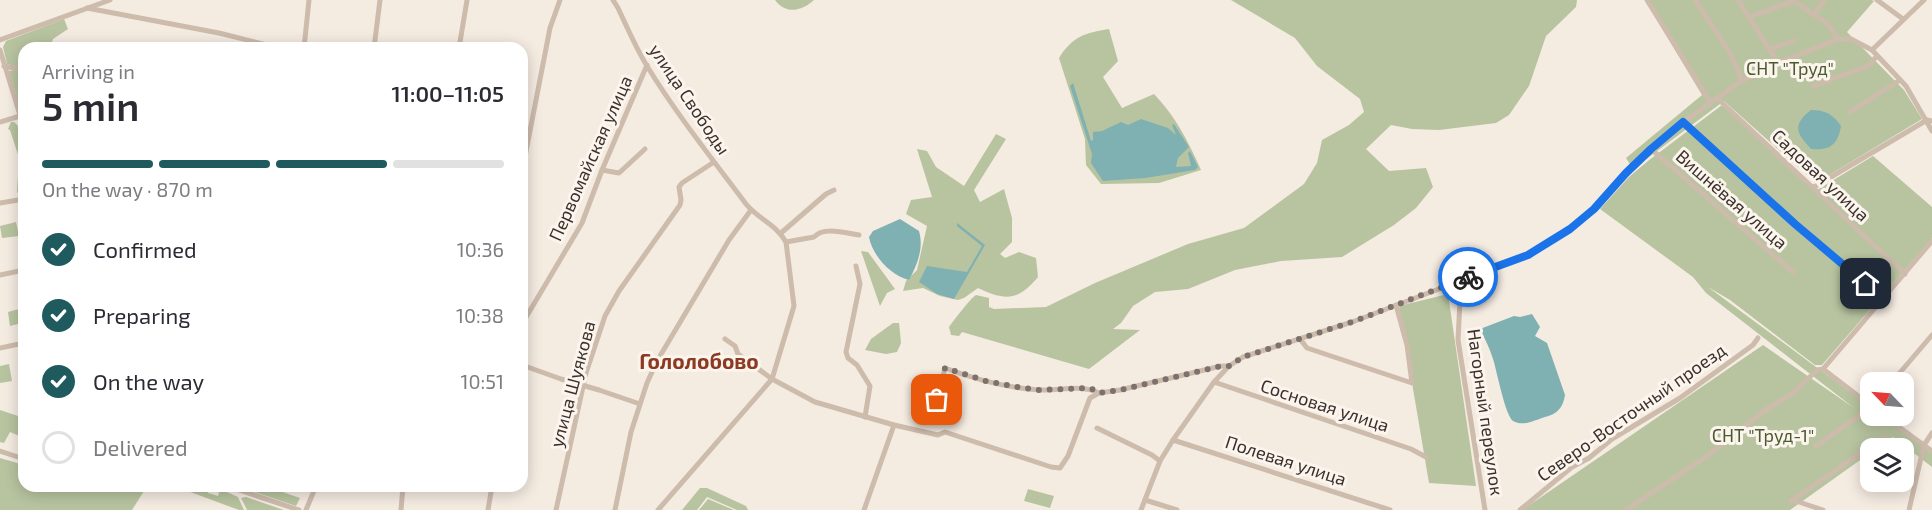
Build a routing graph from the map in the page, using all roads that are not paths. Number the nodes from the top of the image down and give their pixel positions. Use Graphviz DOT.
graph roads {
  1 [pos="110,0"];
  2 [pos="309,0"];
  3 [pos="380,0"];
  4 [pos="467,0"];
  5 [pos="560,0"];
  6 [pos="613,0"];
  7 [pos="1647,0"];
  8 [pos="1695,0"];
  9 [pos="1738,0"];
  10 [pos="1824,0"];
  11 [pos="1877,0"];
  12 [pos="1924,0"];
  13 [pos="1793,1"];
  14 [pos="87,8"];
  15 [pos="1814,15"];
  16 [pos="1749,17"];
  17 [pos="1903,19"];
  18 [pos="1838,39"];
  19 [pos="0,40"];
  20 [pos="1794,41"];
  21 [pos="255,42"];
  22 [pos="305,42"];
  23 [pos="375,42"];
  24 [pos="460,42"];
  25 [pos="1770,49"];
  26 [pos="1872,50"];
  27 [pos="0,51"];
  28 [pos="1877,56"];
  29 [pos="1778,63"];
  30 [pos="646,65"];
  31 [pos="4,66"];
  32 [pos="18,69"];
  33 [pos="1900,80"];
  34 [pos="1742,81"];
  35 [pos="1813,86"];
  36 [pos="1717,98"];
  37 [pos="1711,103"];
  38 [pos="18,110"];
  39 [pos="1850,112"];
  40 [pos="18,117"];
  41 [pos="1930,121"];
  42 [pos="0,122"];
  43 [pos="1683,122"];
  44 [pos="1932,131"];
  45 [pos="528,140"];
  46 [pos="645,149"];
  47 [pos="1651,149"];
  48 [pos="714,162"];
  49 [pos="602,170"];
  50 [pos="1814,187"];
  51 [pos="834,190"];
  52 [pos="18,200"];
  53 [pos="0,203"];
  54 [pos="751,210"];
  55 [pos="781,233"];
  56 [pos="859,234"];
  57 [pos="1932,241"];
  58 [pos="786,242"];
  59 [pos="856,266"];
  60 [pos="18,271"];
  61 [pos="1793,272"];
  62 [pos="1905,274"];
  63 [pos="0,275"];
  64 [pos="1454,282"];
  65 [pos="1883,299"];
  66 [pos="1396,305"];
  67 [pos="528,313"];
  68 [pos="1932,335"];
  69 [pos="1758,338"];
  70 [pos="725,339"];
  71 [pos="1300,339"];
  72 [pos="18,344"];
  73 [pos="0,348"];
  74 [pos="1229,366"];
  75 [pos="528,367"];
  76 [pos="1823,369"];
  77 [pos="1901,372"];
  78 [pos="772,380"];
  79 [pos="1214,382"];
  80 [pos="584,386"];
  81 [pos="1099,393"];
  82 [pos="1860,399"];
  83 [pos="937,400"];
  84 [pos="640,404"];
  85 [pos="1860,414"];
  86 [pos="865,417"];
  87 [pos="894,425"];
  88 [pos="1897,426"];
  89 [pos="1096,428"];
  90 [pos="1932,433"];
  91 [pos="1884,437"];
  92 [pos="1173,440"];
  93 [pos="1923,445"];
  94 [pos="1816,446"];
  95 [pos="1932,451"];
  96 [pos="0,452"];
  97 [pos="18,457"];
  98 [pos="1426,457"];
  99 [pos="1160,461"];
  100 [pos="248,492"];
  101 [pos="314,492"];
  102 [pos="402,492"];
  103 [pos="491,492"];
  104 [pos="1145,500"];
  105 [pos="299,510"];
  106 [pos="306,510"];
  107 [pos="401,510"];
  108 [pos="488,510"];
  109 [pos="556,510"];
  110 [pos="615,510"];
  111 [pos="658,510"];
  112 [pos="864,510"];
  113 [pos="1141,510"];
  114 [pos="1177,510"];
  115 [pos="1390,510"];
  116 [pos="1485,510"];
  117 [pos="1520,510"];
  118 [pos="1626,510"];
  119 [pos="1823,510"];
  120 [pos="1909,510"];
  1 -- 14 [label="street"];
  2 -- 22 [label="street"];
  3 -- 23 [label="street"];
  4 -- 24 [label="street"];
  5 -- 45 [label="street"];
  6 -- 30 [label="street, улица Свободы"];
  7 -- 37 [label="street"];
  8 -- 34 [label="street"];
  9 -- 16 [label="street"];
  10 -- 15 [label="street"];
  11 -- 17 [label="street"];
  12 -- 17 [label="street"];
  13 -- 15 [label="street"];
  13 -- 16 [label="street"];
  14 -- 19 [label="street"];
  14 -- 21 [label="street"];
  15 -- 18 [label="street"];
  16 -- 25 [label="street"];
  17 -- 26 [label="street"];
  18 -- 26 [label="street"];
  18 -- 29 [label="street"];
  20 -- 25 [label="street"];
  25 -- 29 [label="street"];
  26 -- 28 [label="street"];
  27 -- 31 [label="street"];
  28 -- 33 [label="street"];
  28 -- 35 [label="street"];
  29 -- 34 [label="street"];
  30 -- 48 [label="street, улица Свободы"];
  30 -- 49 [label="street, Первомайская улица"];
  31 -- 32 [label="street"];
  31 -- 38 [label="street"];
  33 -- 39 [label="street"];
  33 -- 41 [label="street"];
  34 -- 36 [label="street"];
  36 -- 37 [label="street"];
  36 -- 50 [label="street, Садовая улица"];
  37 -- 43 [label="street"];
  40 -- 42 [label="street"];
  41 -- 44 [label="street"];
  41 -- 50 [label="street"];
  43 -- 47 [label="street"];
  43 -- 65 [label="street"];
  46 -- 49 [label="street"];
  47 -- 61 [label="street, Вишнёвая улица"];
  47 -- 64 [label="street"];
  48 -- 54 [label="street, улица Свободы"];
  48 -- 80 [label="street, улица Шуякова"];
  49 -- 67 [label="street, Первомайская улица"];
  50 -- 62 [label="street, Садовая улица"];
  51 -- 55 [label="street"];
  52 -- 53 [label="street"];
  54 -- 55 [label="street, улица Свободы"];
  54 -- 84 [label="street"];
  55 -- 58 [label="street"];
  56 -- 58 [label="street"];
  57 -- 62 [label="street"];
  58 -- 78 [label="street"];
  59 -- 86 [label="street"];
  60 -- 63 [label="street"];
  62 -- 65 [label="street"];
  64 -- 66 [label="street"];
  64 -- 116 [label="street, Нагорный переулок"];
  65 -- 76 [label="street"];
  66 -- 71 [label="street"];
  66 -- 71 [label="street"];
  68 -- 77 [label="street"];
  69 -- 117 [label="street, Северо-Восточный проезд"];
  70 -- 78 [label="street"];
  71 -- 74 [label="street"];
  72 -- 73 [label="street"];
  74 -- 79 [label="street"];
  74 -- 81 [label="street"];
  75 -- 80 [label="street"];
  76 -- 82 [label="street"];
  76 -- 118 [label="street"];
  78 -- 86 [label="street"];
  78 -- 111 [label="street"];
  79 -- 92 [label="street"];
  79 -- 98 [label="street, Сосновая улица"];
  80 -- 84 [label="street"];
  80 -- 109 [label="street, улица Шуякова"];
  81 -- 83 [label="street"];
  81 -- 87 [label="street"];
  84 -- 110 [label="street"];
  85 -- 94 [label="street"];
  86 -- 87 [label="street"];
  87 -- 112 [label="street"];
  88 -- 93 [label="street"];
  89 -- 99 [label="street"];
  90 -- 93 [label="street"];
  91 -- 119 [label="street"];
  92 -- 99 [label="street"];
  92 -- 115 [label="street, Полевая улица"];
  93 -- 95 [label="street"];
  93 -- 120 [label="street"];
  96 -- 97 [label="street"];
  99 -- 104 [label="street"];
  100 -- 105 [label="street"];
  101 -- 106 [label="street"];
  102 -- 107 [label="street"];
  103 -- 108 [label="street"];
  104 -- 113 [label="street"];
  104 -- 114 [label="street"];
}
